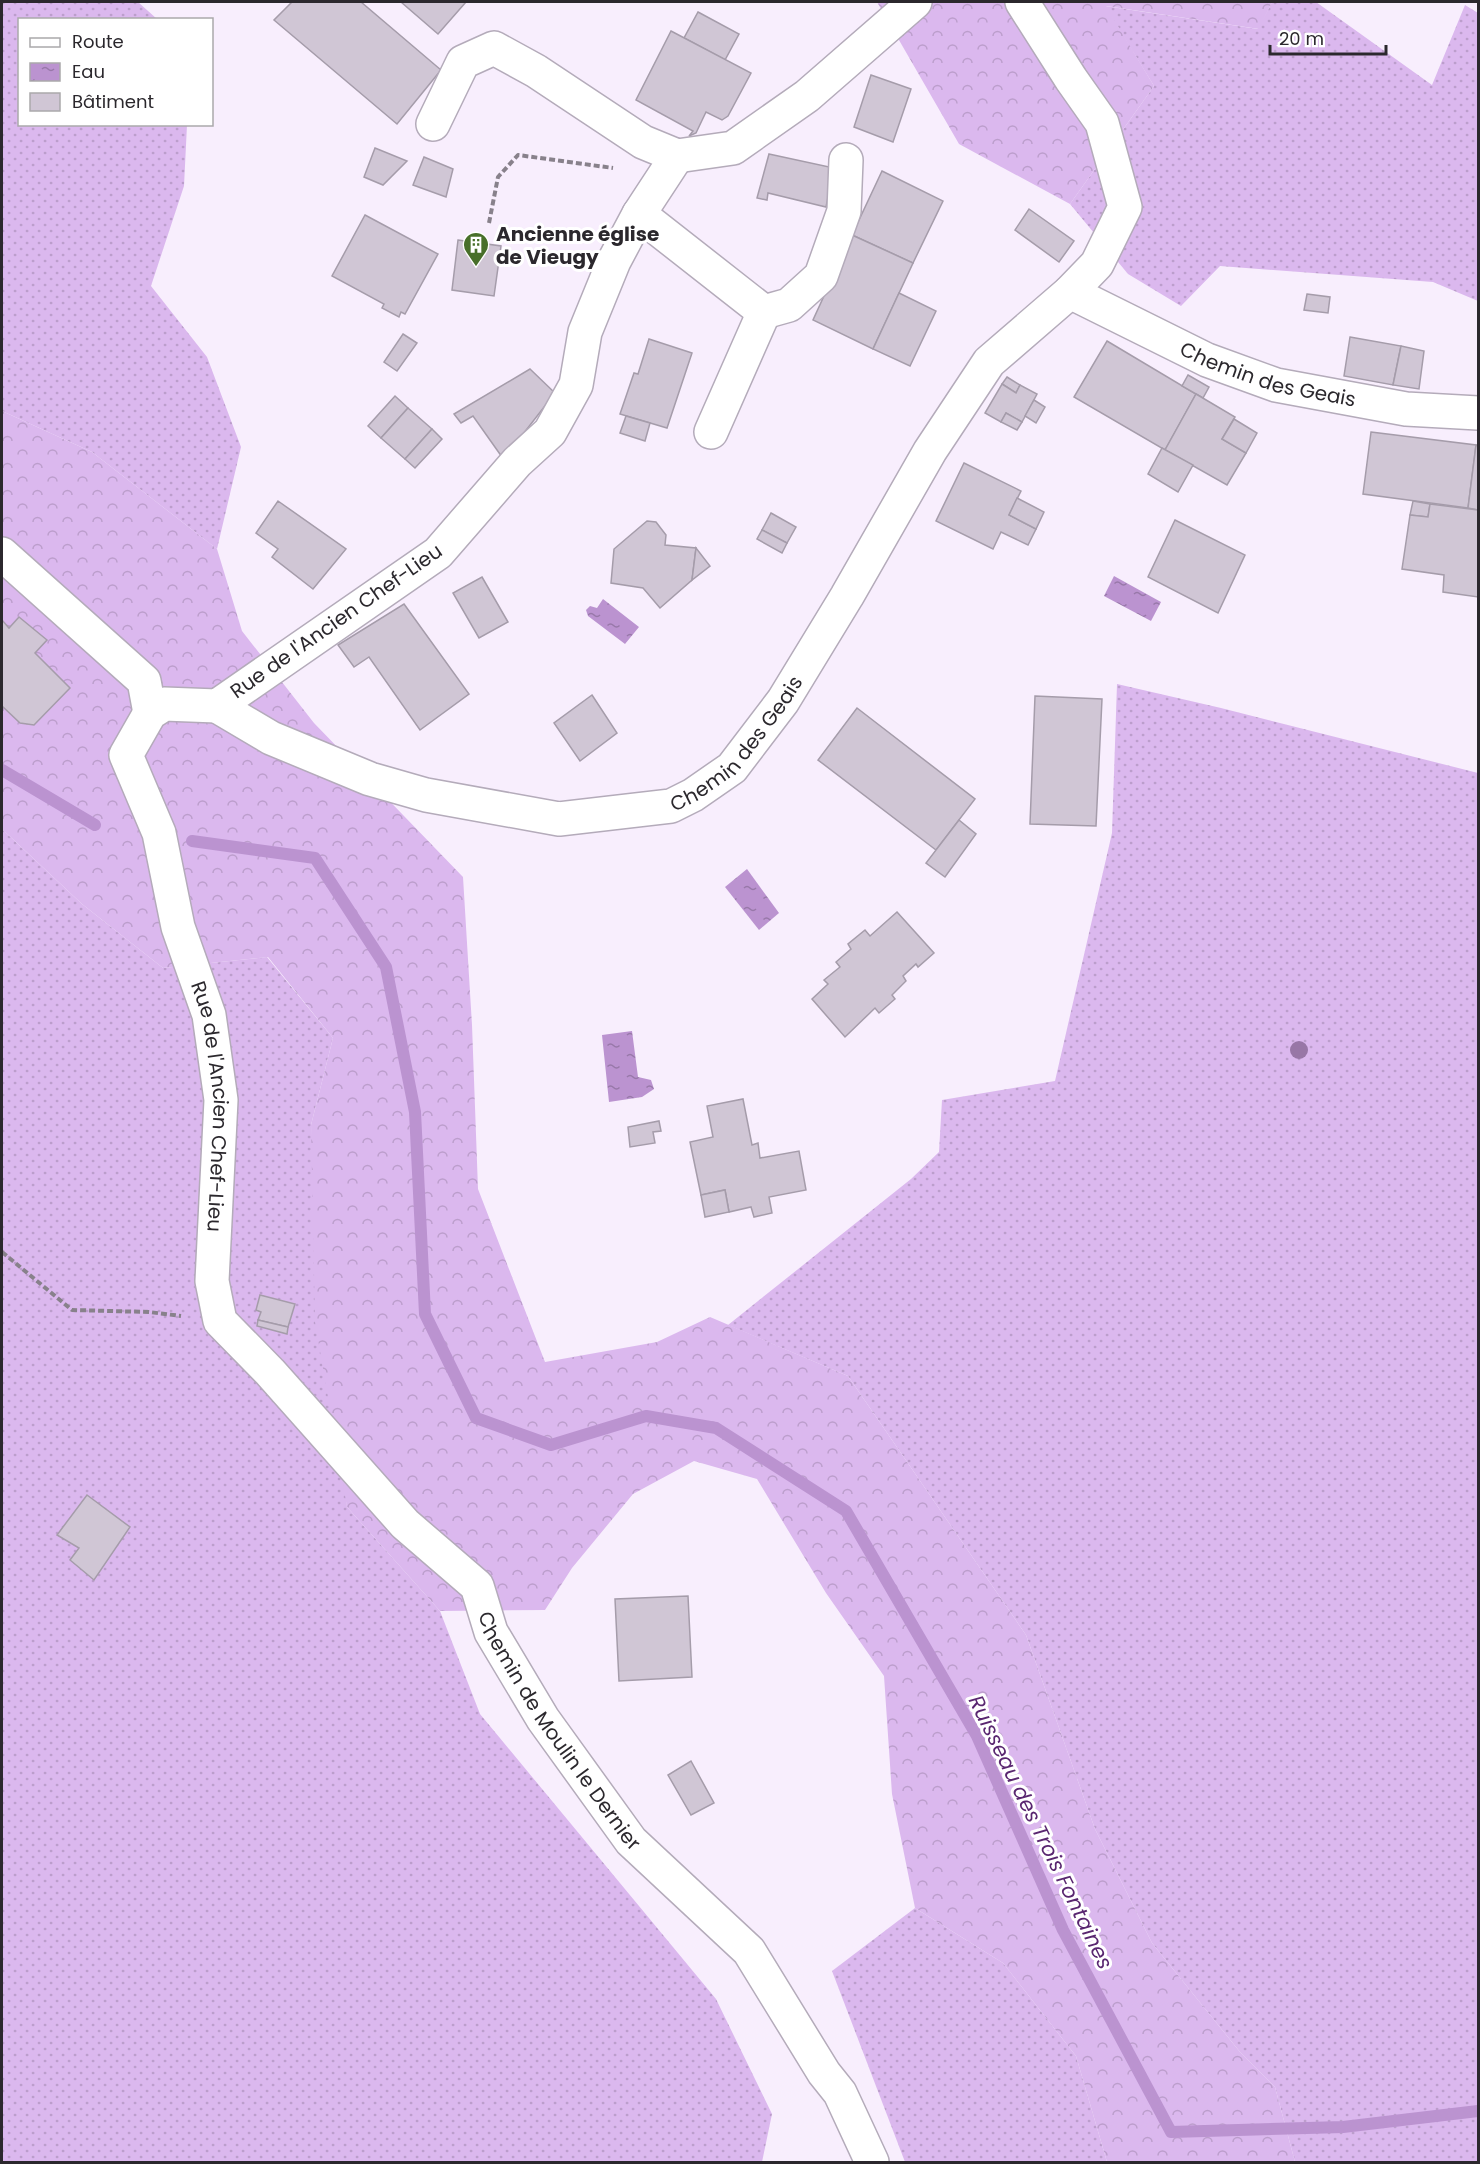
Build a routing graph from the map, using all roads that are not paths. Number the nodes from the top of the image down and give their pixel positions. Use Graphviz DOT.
graph roads {
  1 [pos="915,2"];
  2 [pos="1022,2"];
  3 [pos="433,123"];
  4 [pos="676,156"];
  5 [pos="846,160"];
  6 [pos="639,214"];
  7 [pos="1070,292"];
  8 [pos="764,312"];
  9 [pos="1479,412"];
  10 [pos="711,432"];
  11 [pos="2,554"];
  12 [pos="217,706"];
  13 [pos="150,713"];
  14 [pos="220,1321"];
  15 [pos="872,2163"];
  1 -- 4 [label="street"];
  2 -- 7 [label="street, Chemin des Geais"];
  3 -- 4 [label="street"];
  4 -- 6 [label="street, Rue de l'Ancien Chef-Lieu"];
  5 -- 8 [label="street"];
  6 -- 8 [label="street"];
  6 -- 12 [label="street, Rue de l'Ancien Chef-Lieu"];
  7 -- 9 [label="street, Chemin des Geais"];
  7 -- 12 [label="street, Chemin des Geais"];
  8 -- 10 [label="street"];
  11 -- 13 [label="street"];
  12 -- 13 [label="street, Rue de l'Ancien Chef-Lieu"];
  13 -- 14 [label="street, Rue de l'Ancien Chef-Lieu"];
  14 -- 15 [label="street, Chemin de Moulin le Dernier"];
}
